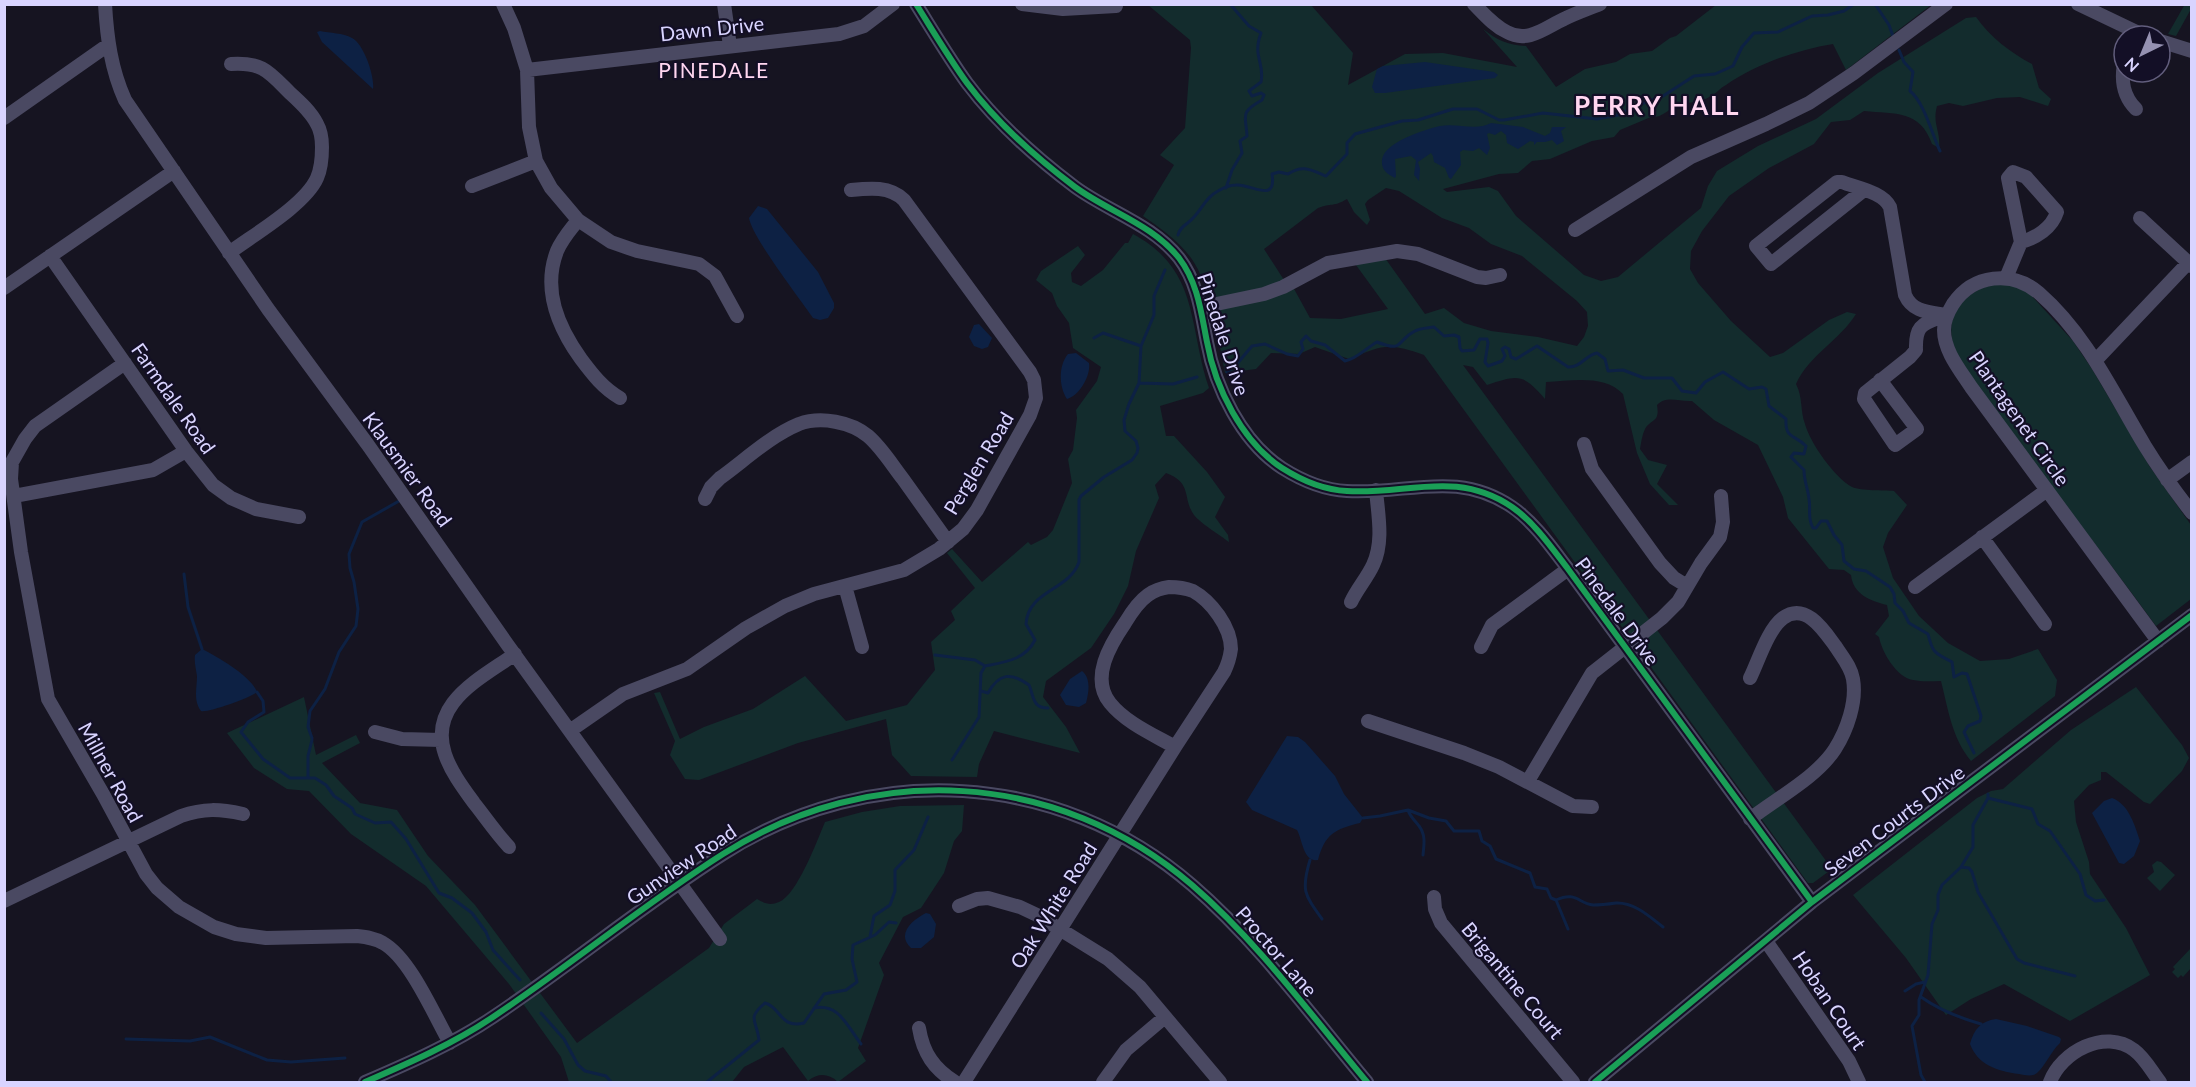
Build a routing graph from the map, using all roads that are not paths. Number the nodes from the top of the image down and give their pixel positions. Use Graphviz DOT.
graph roads {
  1 [pos="105,4"];
  2 [pos="503,4"];
  3 [pos="724,4"];
  4 [pos="893,4"];
  5 [pos="916,4"];
  6 [pos="1022,4"];
  7 [pos="1474,4"];
  8 [pos="1600,4"];
  9 [pos="1946,4"];
  10 [pos="2078,4"];
  11 [pos="1116,6"];
  12 [pos="2117,24"];
  13 [pos="108,45"];
  14 [pos="2172,45"];
  15 [pos="730,46"];
  16 [pos="2192,51"];
  17 [pos="231,64"];
  18 [pos="527,70"];
  19 [pos="2123,84"];
  20 [pos="2136,109"];
  21 [pos="4,118"];
  22 [pos="536,161"];
  23 [pos="174,171"];
  24 [pos="472,186"];
  25 [pos="851,190"];
  26 [pos="1864,190"];
  27 [pos="2140,218"];
  28 [pos="578,220"];
  29 [pos="1575,230"];
  30 [pos="2021,242"];
  31 [pos="229,253"];
  32 [pos="50,256"];
  33 [pos="2190,265"];
  34 [pos="1500,275"];
  35 [pos="2006,278"];
  36 [pos="4,288"];
  37 [pos="1202,307"];
  38 [pos="1947,315"];
  39 [pos="737,316"];
  40 [pos="2096,360"];
  41 [pos="125,363"];
  42 [pos="1880,380"];
  43 [pos="620,398"];
  44 [pos="1584,444"];
  45 [pos="186,450"];
  46 [pos="2192,462"];
  47 [pos="2167,480"];
  48 [pos="1376,490"];
  49 [pos="2047,490"];
  50 [pos="14,496"];
  51 [pos="1721,496"];
  52 [pos="705,500"];
  53 [pos="2192,513"];
  54 [pos="298,517"];
  55 [pos="1982,537"];
  56 [pos="948,542"];
  57 [pos="1568,569"];
  58 [pos="845,586"];
  59 [pos="1687,586"];
  60 [pos="1915,587"];
  61 [pos="1352,602"];
  62 [pos="2192,615"];
  63 [pos="2045,624"];
  64 [pos="2158,641"];
  65 [pos="862,647"];
  66 [pos="1481,647"];
  67 [pos="1624,647"];
  68 [pos="515,654"];
  69 [pos="1750,678"];
  70 [pos="1368,721"];
  71 [pos="571,730"];
  72 [pos="375,732"];
  73 [pos="441,740"];
  74 [pos="1175,747"];
  75 [pos="1528,782"];
  76 [pos="1592,807"];
  77 [pos="243,814"];
  78 [pos="1750,819"];
  79 [pos="1120,835"];
  80 [pos="127,841"];
  81 [pos="509,847"];
  82 [pos="681,883"];
  83 [pos="1434,897"];
  84 [pos="4,901"];
  85 [pos="1812,902"];
  86 [pos="959,906"];
  87 [pos="1060,930"];
  88 [pos="720,939"];
  89 [pos="1766,941"];
  90 [pos="1166,1017"];
  91 [pos="918,1028"];
  92 [pos="450,1043"];
  93 [pos="1595,1082"];
  94 [pos="365,1083"];
  95 [pos="956,1083"];
  96 [pos="964,1083"];
  97 [pos="1103,1083"];
  98 [pos="1220,1083"];
  99 [pos="1367,1083"];
  100 [pos="1574,1083"];
  101 [pos="1859,1083"];
  102 [pos="2050,1083"];
  103 [pos="2160,1083"];
  1 -- 13 [label="street, Klausmier Road"];
  2 -- 18 [label="street"];
  3 -- 15 [label="street"];
  4 -- 15 [label="street, Dawn Drive"];
  5 -- 37 [label="street, Pinedale Drive"];
  6 -- 11 [label="street"];
  7 -- 8 [label="street"];
  9 -- 29 [label="street"];
  10 -- 12 [label="street"];
  13 -- 21 [label="street"];
  13 -- 23 [label="street, Klausmier Road"];
  14 -- 16 [label="street"];
  15 -- 18 [label="street, Dawn Drive"];
  17 -- 31 [label="street"];
  18 -- 22 [label="street"];
  19 -- 20 [label="street"];
  22 -- 24 [label="street"];
  22 -- 28 [label="street"];
  23 -- 31 [label="street, Klausmier Road"];
  23 -- 32 [label="street"];
  25 -- 56 [label="street, Perglen Road"];
  26 -- 26 [label="street"];
  26 -- 38 [label="street"];
  27 -- 33 [label="street"];
  28 -- 39 [label="street"];
  28 -- 43 [label="street"];
  30 -- 30 [label="street"];
  30 -- 35 [label="street"];
  31 -- 68 [label="street, Klausmier Road"];
  32 -- 36 [label="street"];
  32 -- 41 [label="street, Farmdale Road"];
  33 -- 40 [label="street"];
  34 -- 37 [label="street"];
  35 -- 38 [label="street"];
  35 -- 40 [label="street"];
  37 -- 48 [label="street, Pinedale Drive"];
  38 -- 42 [label="street"];
  38 -- 49 [label="street, Plantagenet Circle"];
  40 -- 47 [label="street"];
  41 -- 45 [label="street, Farmdale Road"];
  41 -- 50 [label="street, Millner Road"];
  44 -- 59 [label="street"];
  45 -- 50 [label="street"];
  45 -- 54 [label="street, Farmdale Road"];
  46 -- 47 [label="street"];
  47 -- 53 [label="street"];
  48 -- 57 [label="street, Pinedale Drive"];
  48 -- 61 [label="street"];
  49 -- 55 [label="street"];
  49 -- 64 [label="street, Plantagenet Circle"];
  50 -- 80 [label="street, Millner Road"];
  51 -- 59 [label="street"];
  52 -- 56 [label="street"];
  55 -- 60 [label="street"];
  55 -- 63 [label="street"];
  56 -- 58 [label="street, Perglen Road"];
  57 -- 66 [label="street"];
  57 -- 67 [label="street, Pinedale Drive"];
  58 -- 65 [label="street"];
  58 -- 71 [label="street, Perglen Road"];
  59 -- 67 [label="street"];
  62 -- 64 [label="street, Seven Courts Drive"];
  64 -- 85 [label="street, Seven Courts Drive"];
  67 -- 75 [label="street"];
  67 -- 78 [label="street, Pinedale Drive"];
  68 -- 71 [label="street, Klausmier Road"];
  68 -- 73 [label="street"];
  69 -- 78 [label="street"];
  70 -- 75 [label="street"];
  71 -- 82 [label="street, Klausmier Road"];
  72 -- 73 [label="street"];
  73 -- 81 [label="street"];
  74 -- 74 [label="street, Oak White Road"];
  74 -- 79 [label="street, Oak White Road"];
  75 -- 76 [label="street"];
  77 -- 80 [label="street"];
  78 -- 85 [label="street, Pinedale Drive"];
  79 -- 82 [label="street, Gunview Road"];
  79 -- 87 [label="street, Oak White Road"];
  79 -- 99 [label="street, Proctor Lane"];
  80 -- 84 [label="street"];
  80 -- 92 [label="street, Millner Road"];
  82 -- 88 [label="street, Klausmier Road"];
  82 -- 92 [label="street, Gunview Road"];
  83 -- 100 [label="street, Brigantine Court"];
  85 -- 89 [label="street, Seven Courts Drive"];
  86 -- 87 [label="street"];
  87 -- 90 [label="street"];
  87 -- 96 [label="street, Oak White Road"];
  89 -- 93 [label="street, Seven Courts Drive"];
  89 -- 101 [label="street, Hoban Court"];
  90 -- 97 [label="street"];
  90 -- 98 [label="street"];
  91 -- 95 [label="street"];
  92 -- 94 [label="street, Gunview Road"];
  102 -- 103 [label="street"];
}
